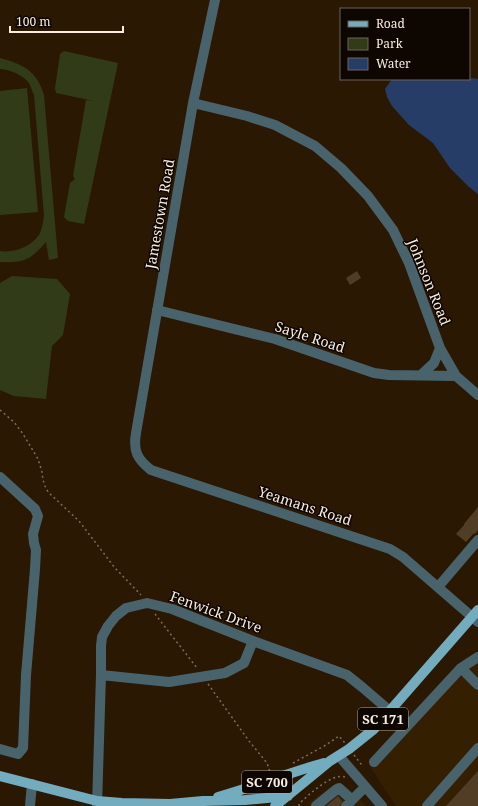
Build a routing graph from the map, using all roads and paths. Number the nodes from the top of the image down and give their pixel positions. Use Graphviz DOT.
graph roads {
  1 [pos="215,0"];
  2 [pos="193,104"];
  3 [pos="158,310"];
  4 [pos="440,348"];
  5 [pos="421,375"];
  6 [pos="456,376"];
  7 [pos="478,395"];
  8 [pos="0,410"];
  9 [pos="136,433"];
  10 [pos="0,477"];
  11 [pos="478,540"];
  12 [pos="438,587"];
  13 [pos="148,604"];
  14 [pos="476,616"];
  15 [pos="253,640"];
  16 [pos="478,657"];
  17 [pos="461,668"];
  18 [pos="101,675"];
  19 [pos="203,677"];
  20 [pos="476,680"];
  21 [pos="390,711"];
  22 [pos="478,748"];
  23 [pos="0,749"];
  24 [pos="334,758"];
  25 [pos="374,762"];
  26 [pos="270,773"];
  27 [pos="0,776"];
  28 [pos="32,784"];
  29 [pos="365,787"];
  30 [pos="203,801"];
  31 [pos="287,801"];
  32 [pos="97,803"];
  33 [pos="248,803"];
  34 [pos="349,803"];
  35 [pos="30,806"];
  36 [pos="275,806"];
  37 [pos="316,806"];
  38 [pos="382,806"];
  39 [pos="427,806"];
  1 -- 2 [label="street, Jamestown Road"];
  2 -- 3 [label="street, Jamestown Road"];
  2 -- 4 [label="street, Johnson Road"];
  3 -- 5 [label="street, Sayle Road"];
  3 -- 9 [label="street, Jamestown Road"];
  4 -- 5 [label="street, Johnson Road"];
  4 -- 6 [label="street, Johnson Road"];
  5 -- 6 [label="street, Sayle Road"];
  6 -- 7 [label="street, Johnson Road"];
  8 -- 13 [label="path"];
  9 -- 12 [label="street, Yeamans Road"];
  10 -- 23 [label="street"];
  11 -- 12 [label="street"];
  12 -- 14 [label="street, Yeamans Road"];
  13 -- 15 [label="street, Fenwick Drive"];
  13 -- 18 [label="street, Fenwick Drive"];
  13 -- 19 [label="path"];
  14 -- 21 [label="main road, SC 171"];
  15 -- 19 [label="street"];
  15 -- 21 [label="street, Fenwick Drive"];
  16 -- 17 [label="street"];
  17 -- 20 [label="street"];
  17 -- 25 [label="street"];
  18 -- 19 [label="street"];
  18 -- 32 [label="street, Fenwick Drive"];
  19 -- 26 [label="path"];
  21 -- 24 [label="main road, SC 171"];
  22 -- 39 [label="street"];
  24 -- 29 [label="street"];
  24 -- 30 [label="main road, SC 700"];
  24 -- 31 [label="main road, SC 171"];
  27 -- 28 [label="main road, SC 700"];
  28 -- 32 [label="main road, SC 700"];
  28 -- 35 [label="street"];
  29 -- 34 [label="street"];
  29 -- 38 [label="street"];
  30 -- 32 [label="main road, SC 700"];
  30 -- 33 [label="main road, SC 700"];
  31 -- 33 [label="main road, SC 700"];
  31 -- 36 [label="main road"];
  34 -- 37 [label="street"];
}
